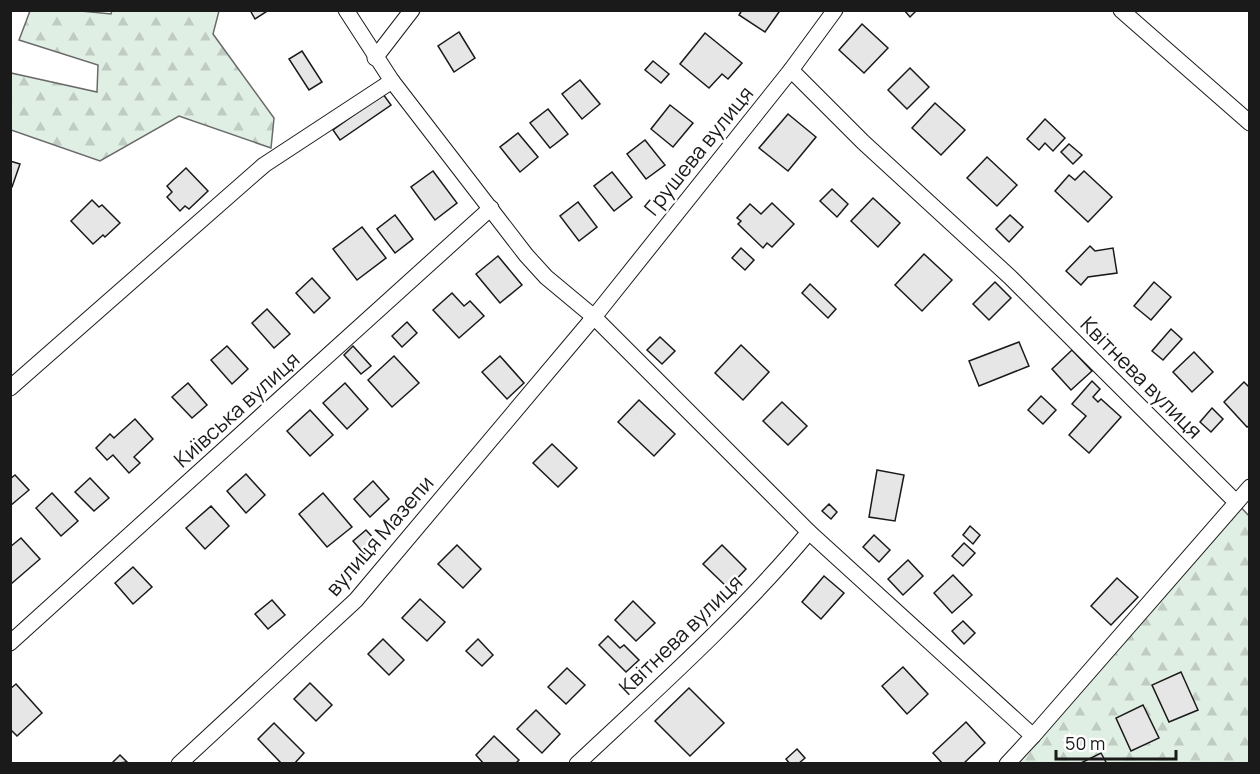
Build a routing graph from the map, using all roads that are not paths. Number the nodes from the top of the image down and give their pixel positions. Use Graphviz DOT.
graph roads {
  1 [pos="346,10"];
  2 [pos="412,10"];
  3 [pos="835,10"];
  4 [pos="1122,10"];
  5 [pos="375,58"];
  6 [pos="790,70"];
  7 [pos="392,81"];
  8 [pos="1250,123"];
  9 [pos="491,208"];
  10 [pos="594,317"];
  11 [pos="10,388"];
  12 [pos="1250,487"];
  13 [pos="1236,502"];
  14 [pos="810,532"];
  15 [pos="10,643"];
  16 [pos="1033,736"];
  17 [pos="178,764"];
  18 [pos="577,764"];
  19 [pos="1007,764"];
  1 -- 5 [label="street"];
  2 -- 5 [label="street"];
  3 -- 6 [label="street, Грушева вулиця"];
  4 -- 8 [label="street"];
  5 -- 7 [label="street"];
  6 -- 10 [label="street, Грушева вулиця"];
  6 -- 13 [label="street, Квітнева вулиця"];
  7 -- 9 [label="street"];
  7 -- 11 [label="street"];
  9 -- 10 [label="street"];
  9 -- 15 [label="street, Київська вулиця"];
  10 -- 14 [label="street"];
  10 -- 17 [label="street, вулиця Мазепи"];
  12 -- 13 [label="street"];
  13 -- 16 [label="street"];
  14 -- 16 [label="street"];
  14 -- 18 [label="street, Квітнева вулиця"];
  16 -- 19 [label="street"];
}
